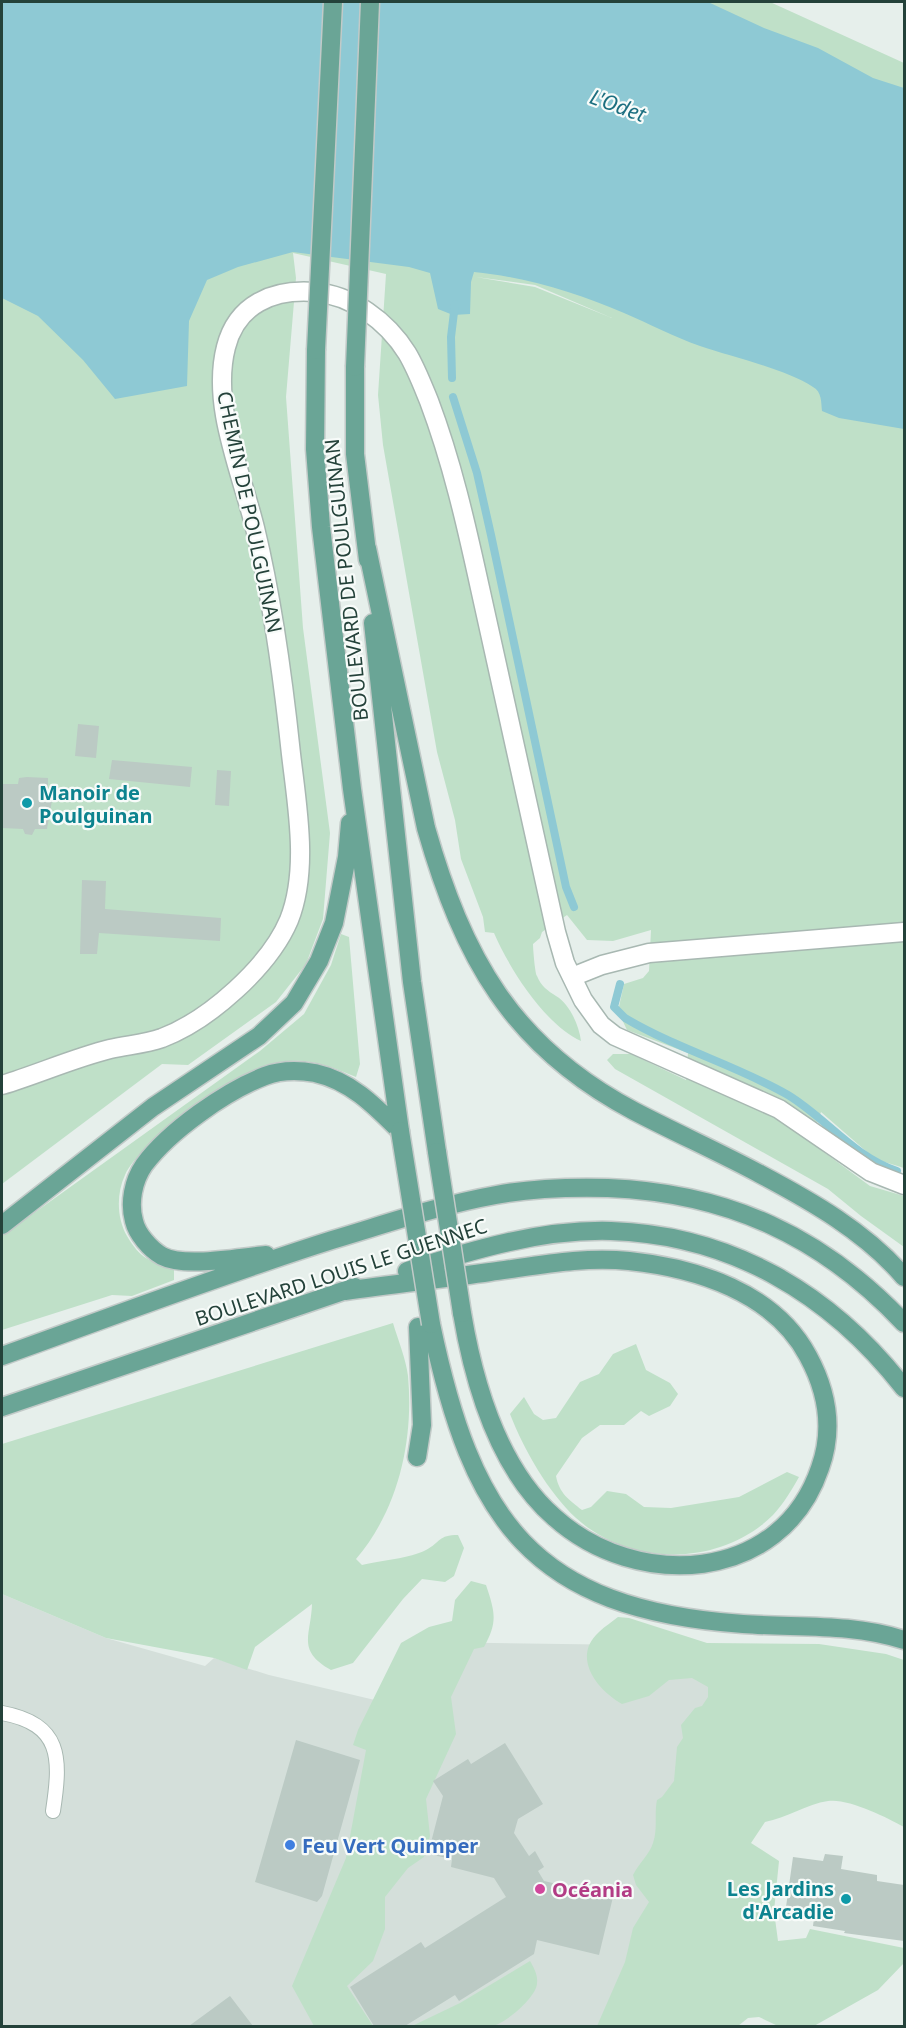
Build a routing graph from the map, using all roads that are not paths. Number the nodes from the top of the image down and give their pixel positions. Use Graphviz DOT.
graph roads {
  1 [pos="333,2"];
  2 [pos="370,2"];
  3 [pos="367,548"];
  4 [pos="352,789"];
  5 [pos="904,932"];
  6 [pos="572,977"];
  7 [pos="2,1085"];
  8 [pos="400,1131"];
  9 [pos="904,1185"];
  10 [pos="2,1225"];
  11 [pos="289,1254"];
  12 [pos="904,1276"];
  13 [pos="345,1291"];
  14 [pos="904,1323"];
  15 [pos="424,1325"];
  16 [pos="2,1356"];
  17 [pos="904,1389"];
  18 [pos="2,1407"];
  19 [pos="417,1457"];
  20 [pos="904,1640"];
  21 [pos="2,1713"];
  22 [pos="53,1811"];
  1 -- 4 [label="main road, BOULEVARD DE POULGUINAN, bridge"];
  2 -- 3 [label="main road, BOULEVARD DE POULGUINAN, bridge"];
  3 -- 12 [label="main road"];
  3 -- 13 [label="main road, BOULEVARD DE POULGUINAN, bridge"];
  4 -- 8 [label="main road, BOULEVARD DE POULGUINAN"];
  4 -- 10 [label="main road"];
  5 -- 6 [label="street"];
  6 -- 7 [label="street, CHEMIN DE POULGUINAN"];
  6 -- 9 [label="street, CHEMIN DE POULGUINAN"];
  8 -- 11 [label="main road"];
  8 -- 15 [label="main road, BOULEVARD DE POULGUINAN, bridge"];
  11 -- 14 [label="main road, BOULEVARD LOUIS LE GUENNEC"];
  11 -- 16 [label="main road, BOULEVARD LOUIS LE GUENNEC"];
  13 -- 17 [label="main road, BOULEVARD LOUIS LE GUENNEC"];
  13 -- 18 [label="main road, BOULEVARD LOUIS LE GUENNEC"];
  15 -- 19 [label="main road"];
  15 -- 20 [label="main road"];
  21 -- 22 [label="lane"];
}
